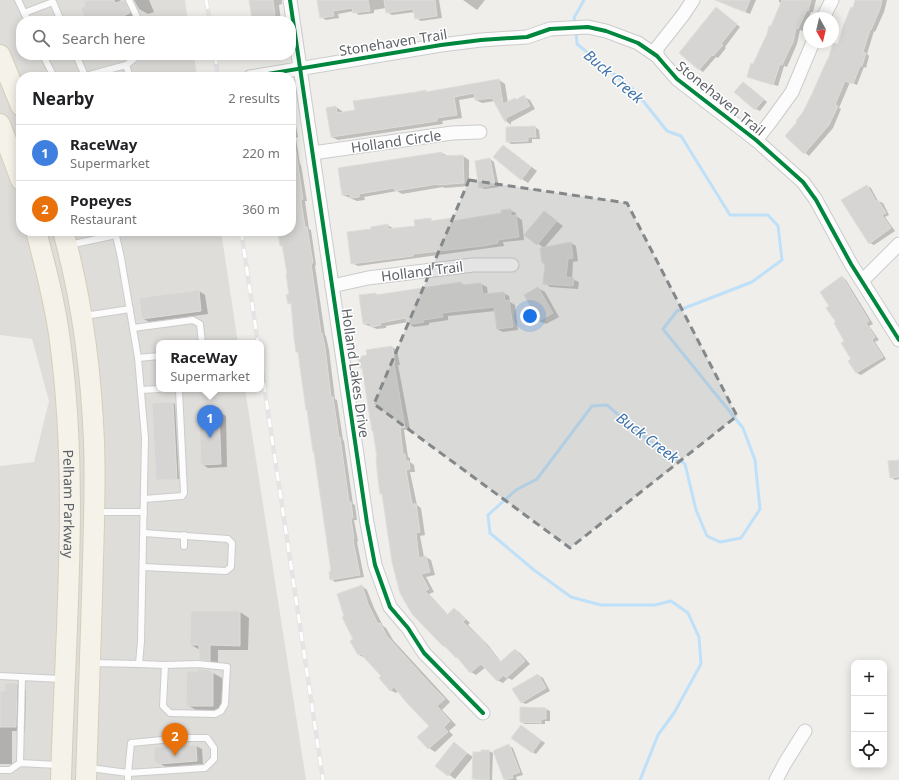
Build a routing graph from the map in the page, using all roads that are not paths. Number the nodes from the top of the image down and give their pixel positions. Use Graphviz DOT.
graph roads {
  1 [pos="18,0"];
  2 [pos="129,0"];
  3 [pos="290,0"];
  4 [pos="693,0"];
  5 [pos="832,0"];
  6 [pos="55,1"];
  7 [pos="826,12"];
  8 [pos="24,13"];
  9 [pos="26,16"];
  10 [pos="60,16"];
  11 [pos="136,16"];
  12 [pos="293,16"];
  13 [pos="296,38"];
  14 [pos="810,48"];
  15 [pos="0,56"];
  16 [pos="657,56"];
  17 [pos="46,60"];
  18 [pos="78,60"];
  19 [pos="132,60"];
  20 [pos="126,65"];
  21 [pos="301,69"];
  22 [pos="52,72"];
  23 [pos="81,72"];
  24 [pos="101,72"];
  25 [pos="128,72"];
  26 [pos="282,72"];
  27 [pos="16,94"];
  28 [pos="16,118"];
  29 [pos="1,128"];
  30 [pos="480,132"];
  31 [pos="756,140"];
  32 [pos="313,153"];
  33 [pos="16,167"];
  34 [pos="37,236"];
  35 [pos="85,236"];
  36 [pos="116,236"];
  37 [pos="65,238"];
  38 [pos="899,244"];
  39 [pos="512,265"];
  40 [pos="862,281"];
  41 [pos="332,286"];
  42 [pos="130,309"];
  43 [pos="82,318"];
  44 [pos="57,324"];
  45 [pos="133,328"];
  46 [pos="202,340"];
  47 [pos="899,340"];
  48 [pos="156,356"];
  49 [pos="138,358"];
  50 [pos="156,389"];
  51 [pos="141,390"];
  52 [pos="179,392"];
  53 [pos="144,498"];
  54 [pos="69,512"];
  55 [pos="94,512"];
  56 [pos="144,512"];
  57 [pos="144,533"];
  58 [pos="184,536"];
  59 [pos="184,546"];
  60 [pos="183,562"];
  61 [pos="143,567"];
  62 [pos="183,569"];
  63 [pos="90,662"];
  64 [pos="139,664"];
  65 [pos="165,665"];
  66 [pos="0,676"];
  67 [pos="22,677"];
  68 [pos="65,679"];
  69 [pos="483,713"];
  70 [pos="805,731"];
  71 [pos="20,763"];
  72 [pos="0,770"];
  73 [pos="61,773"];
  74 [pos="128,773"];
  75 [pos="86,774"];
  76 [pos="128,780"];
  77 [pos="776,780"];
  1 -- 8 [label="lane"];
  2 -- 11 [label="lane"];
  3 -- 12 [label="street, Holland Lakes Drive"];
  4 -- 16 [label="street"];
  5 -- 7 [label="street"];
  6 -- 8 [label="lane"];
  6 -- 10 [label="lane"];
  8 -- 9 [label="lane"];
  13 -- 21 [label="street, Holland Lakes Drive"];
  14 -- 31 [label="street"];
  15 -- 27 [label="main road"];
  16 -- 21 [label="street, Stonehaven Trail"];
  16 -- 31 [label="street, Stonehaven Trail"];
  17 -- 22 [label="lane"];
  18 -- 23 [label="lane"];
  19 -- 20 [label="lane"];
  20 -- 24 [label="lane"];
  20 -- 25 [label="lane"];
  21 -- 26 [label="street, Stonehaven Trail"];
  21 -- 32 [label="street, Holland Lakes Drive"];
  28 -- 29 [label="main road"];
  29 -- 33 [label="main road"];
  30 -- 32 [label="street, Holland Circle"];
  31 -- 40 [label="street, Stonehaven Trail"];
  32 -- 41 [label="street, Holland Lakes Drive"];
  34 -- 44 [label="main road, Pelham Parkway"];
  35 -- 37 [label="lane"];
  36 -- 42 [label="lane"];
  37 -- 43 [label="main road, Pelham Parkway"];
  38 -- 40 [label="street"];
  39 -- 41 [label="street, Holland Trail"];
  40 -- 47 [label="street, Stonehaven Trail"];
  41 -- 69 [label="street, Holland Lakes Drive"];
  42 -- 43 [label="lane"];
  42 -- 45 [label="lane"];
  43 -- 44 [label="main road"];
  43 -- 55 [label="main road, Pelham Parkway"];
  44 -- 54 [label="main road, Pelham Parkway"];
  45 -- 46 [label="lane"];
  45 -- 49 [label="lane"];
  48 -- 49 [label="lane"];
  49 -- 51 [label="lane"];
  50 -- 51 [label="lane"];
  51 -- 53 [label="lane"];
  52 -- 53 [label="lane"];
  53 -- 56 [label="lane"];
  54 -- 55 [label="main road"];
  54 -- 68 [label="main road, Pelham Parkway"];
  55 -- 56 [label="lane"];
  55 -- 63 [label="main road, Pelham Parkway"];
  56 -- 57 [label="lane"];
  57 -- 58 [label="lane"];
  57 -- 61 [label="lane"];
  58 -- 59 [label="lane"];
  58 -- 62 [label="lane"];
  60 -- 62 [label="lane"];
  61 -- 62 [label="lane"];
  61 -- 64 [label="lane"];
  63 -- 64 [label="lane"];
  63 -- 75 [label="main road, Pelham Parkway"];
  64 -- 65 [label="lane"];
  65 -- 65 [label="lane"];
  66 -- 67 [label="lane"];
  67 -- 68 [label="lane"];
  67 -- 71 [label="lane"];
  68 -- 73 [label="main road, Pelham Parkway"];
  70 -- 77 [label="street"];
  71 -- 72 [label="lane"];
  71 -- 73 [label="lane"];
  73 -- 75 [label="main road"];
  74 -- 74 [label="lane"];
  74 -- 75 [label="lane"];
  74 -- 76 [label="lane"];
}
